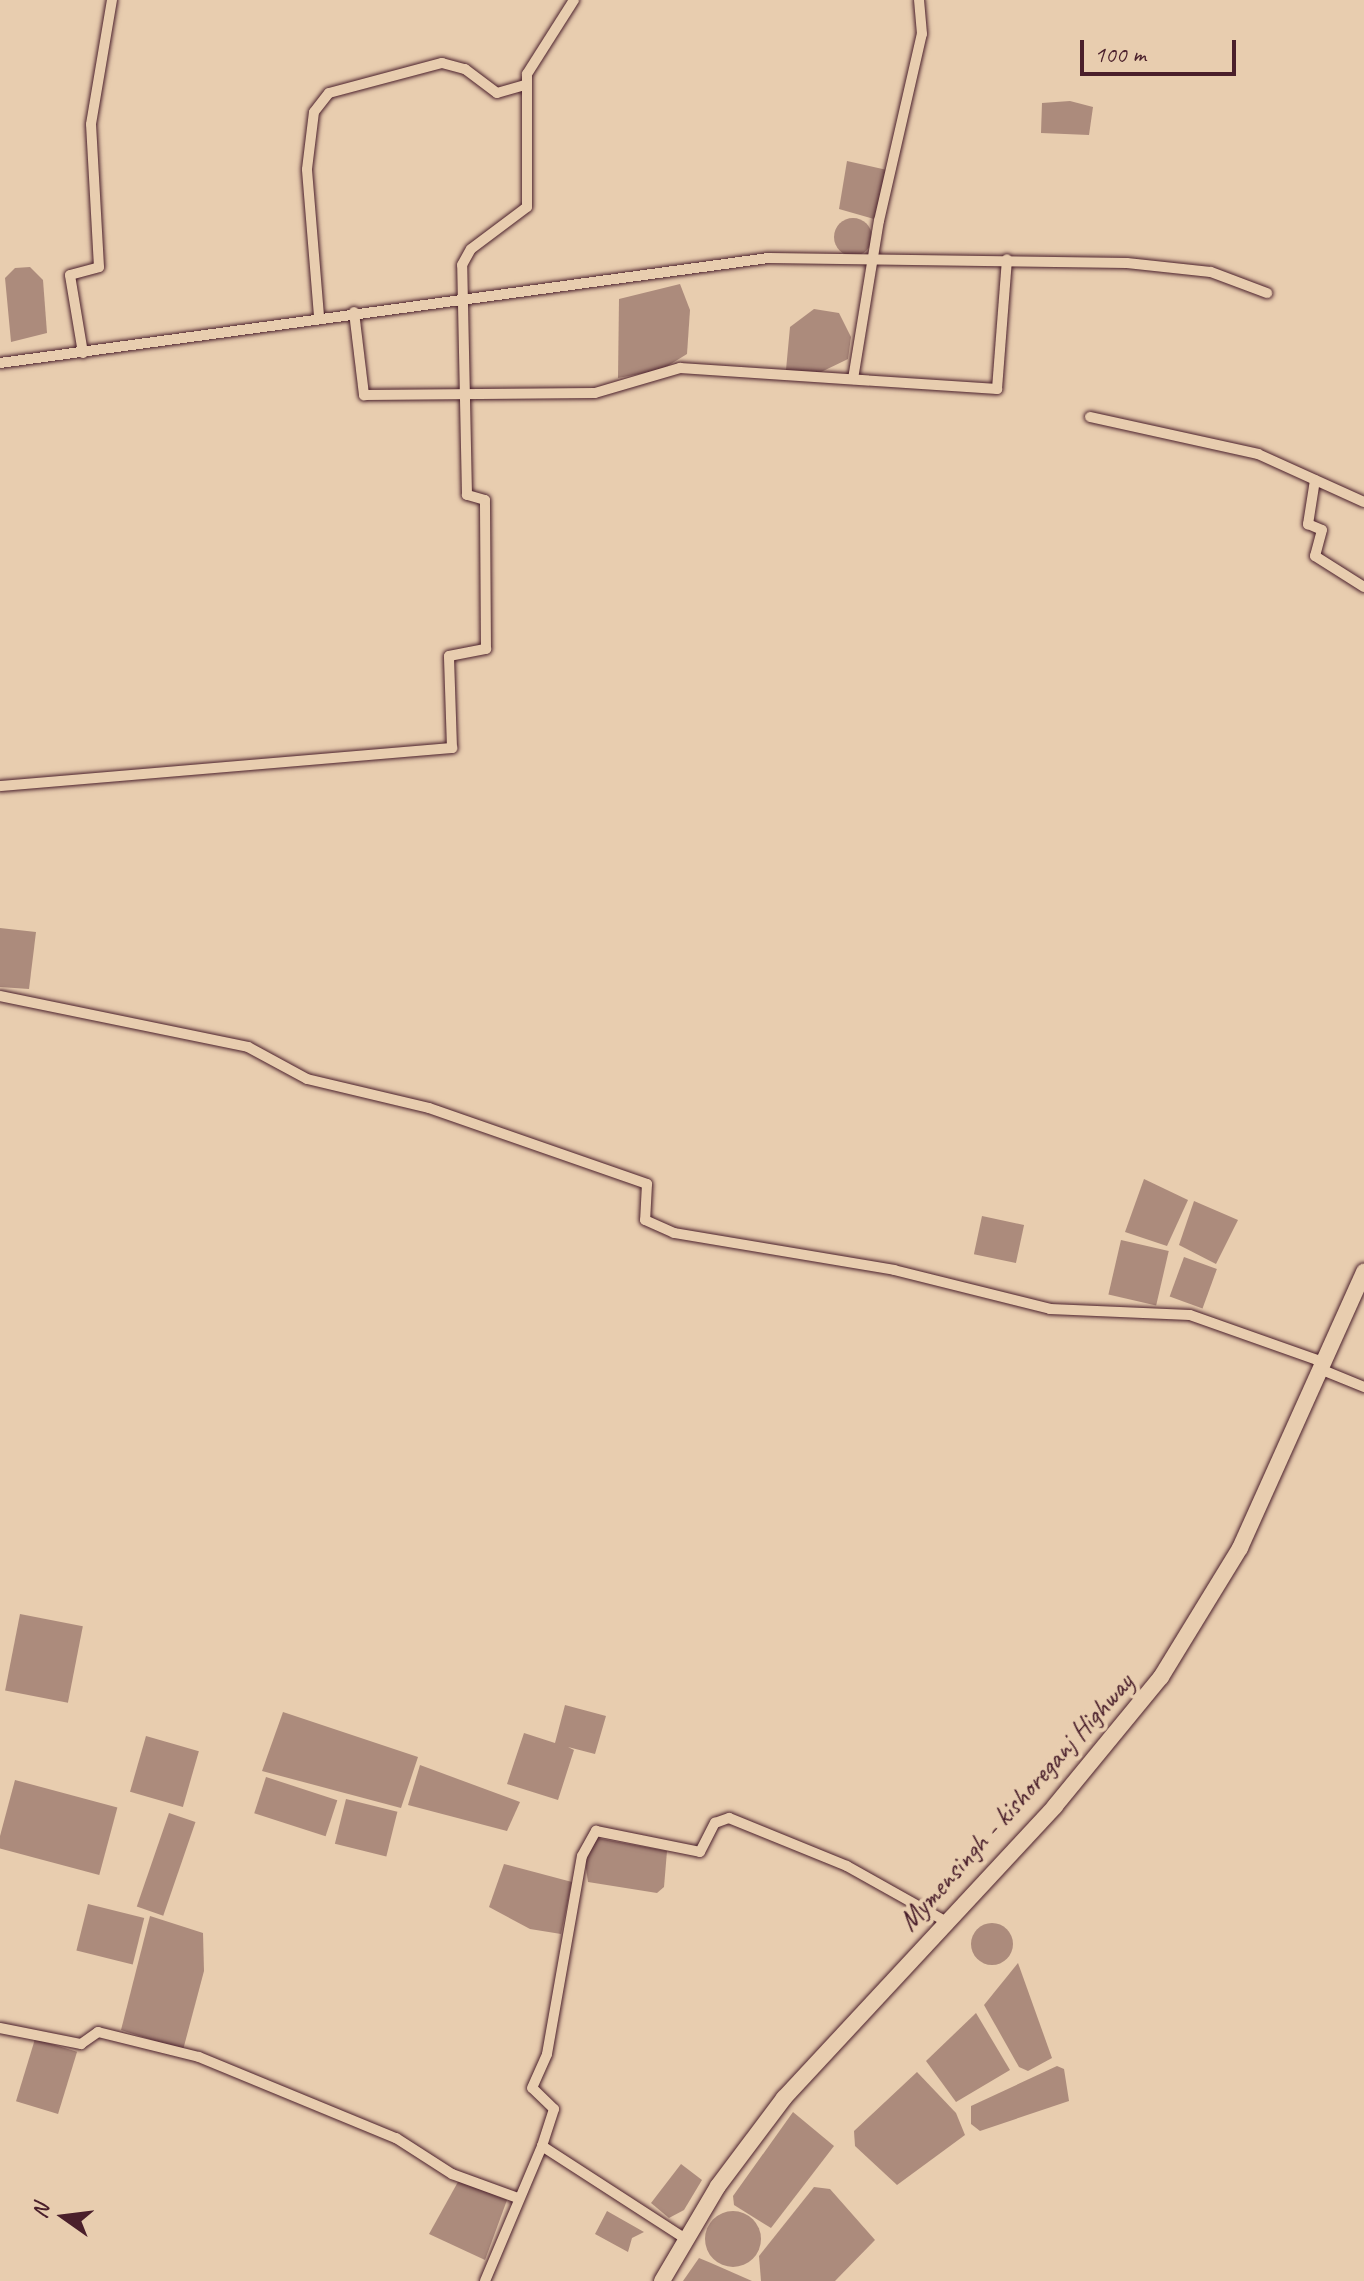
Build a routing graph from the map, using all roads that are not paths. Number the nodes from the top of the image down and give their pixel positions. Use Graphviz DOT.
graph roads {
  1 [pos="112,0"];
  2 [pos="574,0"];
  3 [pos="919,0"];
  4 [pos="525,85"];
  5 [pos="873,257"];
  6 [pos="1007,259"];
  7 [pos="1267,293"];
  8 [pos="460,301"];
  9 [pos="354,312"];
  10 [pos="319,316"];
  11 [pos="83,353"];
  12 [pos="0,363"];
  13 [pos="853,379"];
  14 [pos="466,396"];
  15 [pos="1090,417"];
  16 [pos="1315,480"];
  17 [pos="1364,502"];
  18 [pos="1364,587"];
  19 [pos="0,786"];
  20 [pos="0,996"];
  21 [pos="1364,1272"];
  22 [pos="1322,1365"];
  23 [pos="1364,1387"];
  24 [pos="945,1921"];
  25 [pos="0,2028"];
  26 [pos="542,2146"];
  27 [pos="518,2198"];
  28 [pos="686,2239"];
  29 [pos="485,2281"];
  30 [pos="662,2281"];
  1 -- 11 [label="street"];
  2 -- 4 [label="street"];
  3 -- 5 [label="street"];
  4 -- 8 [label="street"];
  4 -- 10 [label="street"];
  5 -- 6 [label="street"];
  5 -- 8 [label="street"];
  5 -- 13 [label="street"];
  6 -- 7 [label="street"];
  6 -- 13 [label="street"];
  8 -- 9 [label="street"];
  8 -- 14 [label="street"];
  9 -- 10 [label="street"];
  9 -- 14 [label="street"];
  10 -- 11 [label="street"];
  11 -- 12 [label="street"];
  13 -- 14 [label="street"];
  14 -- 19 [label="street"];
  15 -- 16 [label="street"];
  16 -- 17 [label="street"];
  16 -- 18 [label="street"];
  20 -- 22 [label="street"];
  21 -- 22 [label="main road, Mymensingh - kishoreganj Highway"];
  22 -- 23 [label="street"];
  22 -- 24 [label="main road, Mymensingh - kishoreganj Highway"];
  24 -- 26 [label="street"];
  24 -- 28 [label="main road, Mymensingh - kishoreganj Highway"];
  25 -- 27 [label="street"];
  26 -- 27 [label="street"];
  26 -- 28 [label="street"];
  27 -- 29 [label="street"];
  28 -- 30 [label="main road, Mymensingh - kishoreganj Highway"];
}
